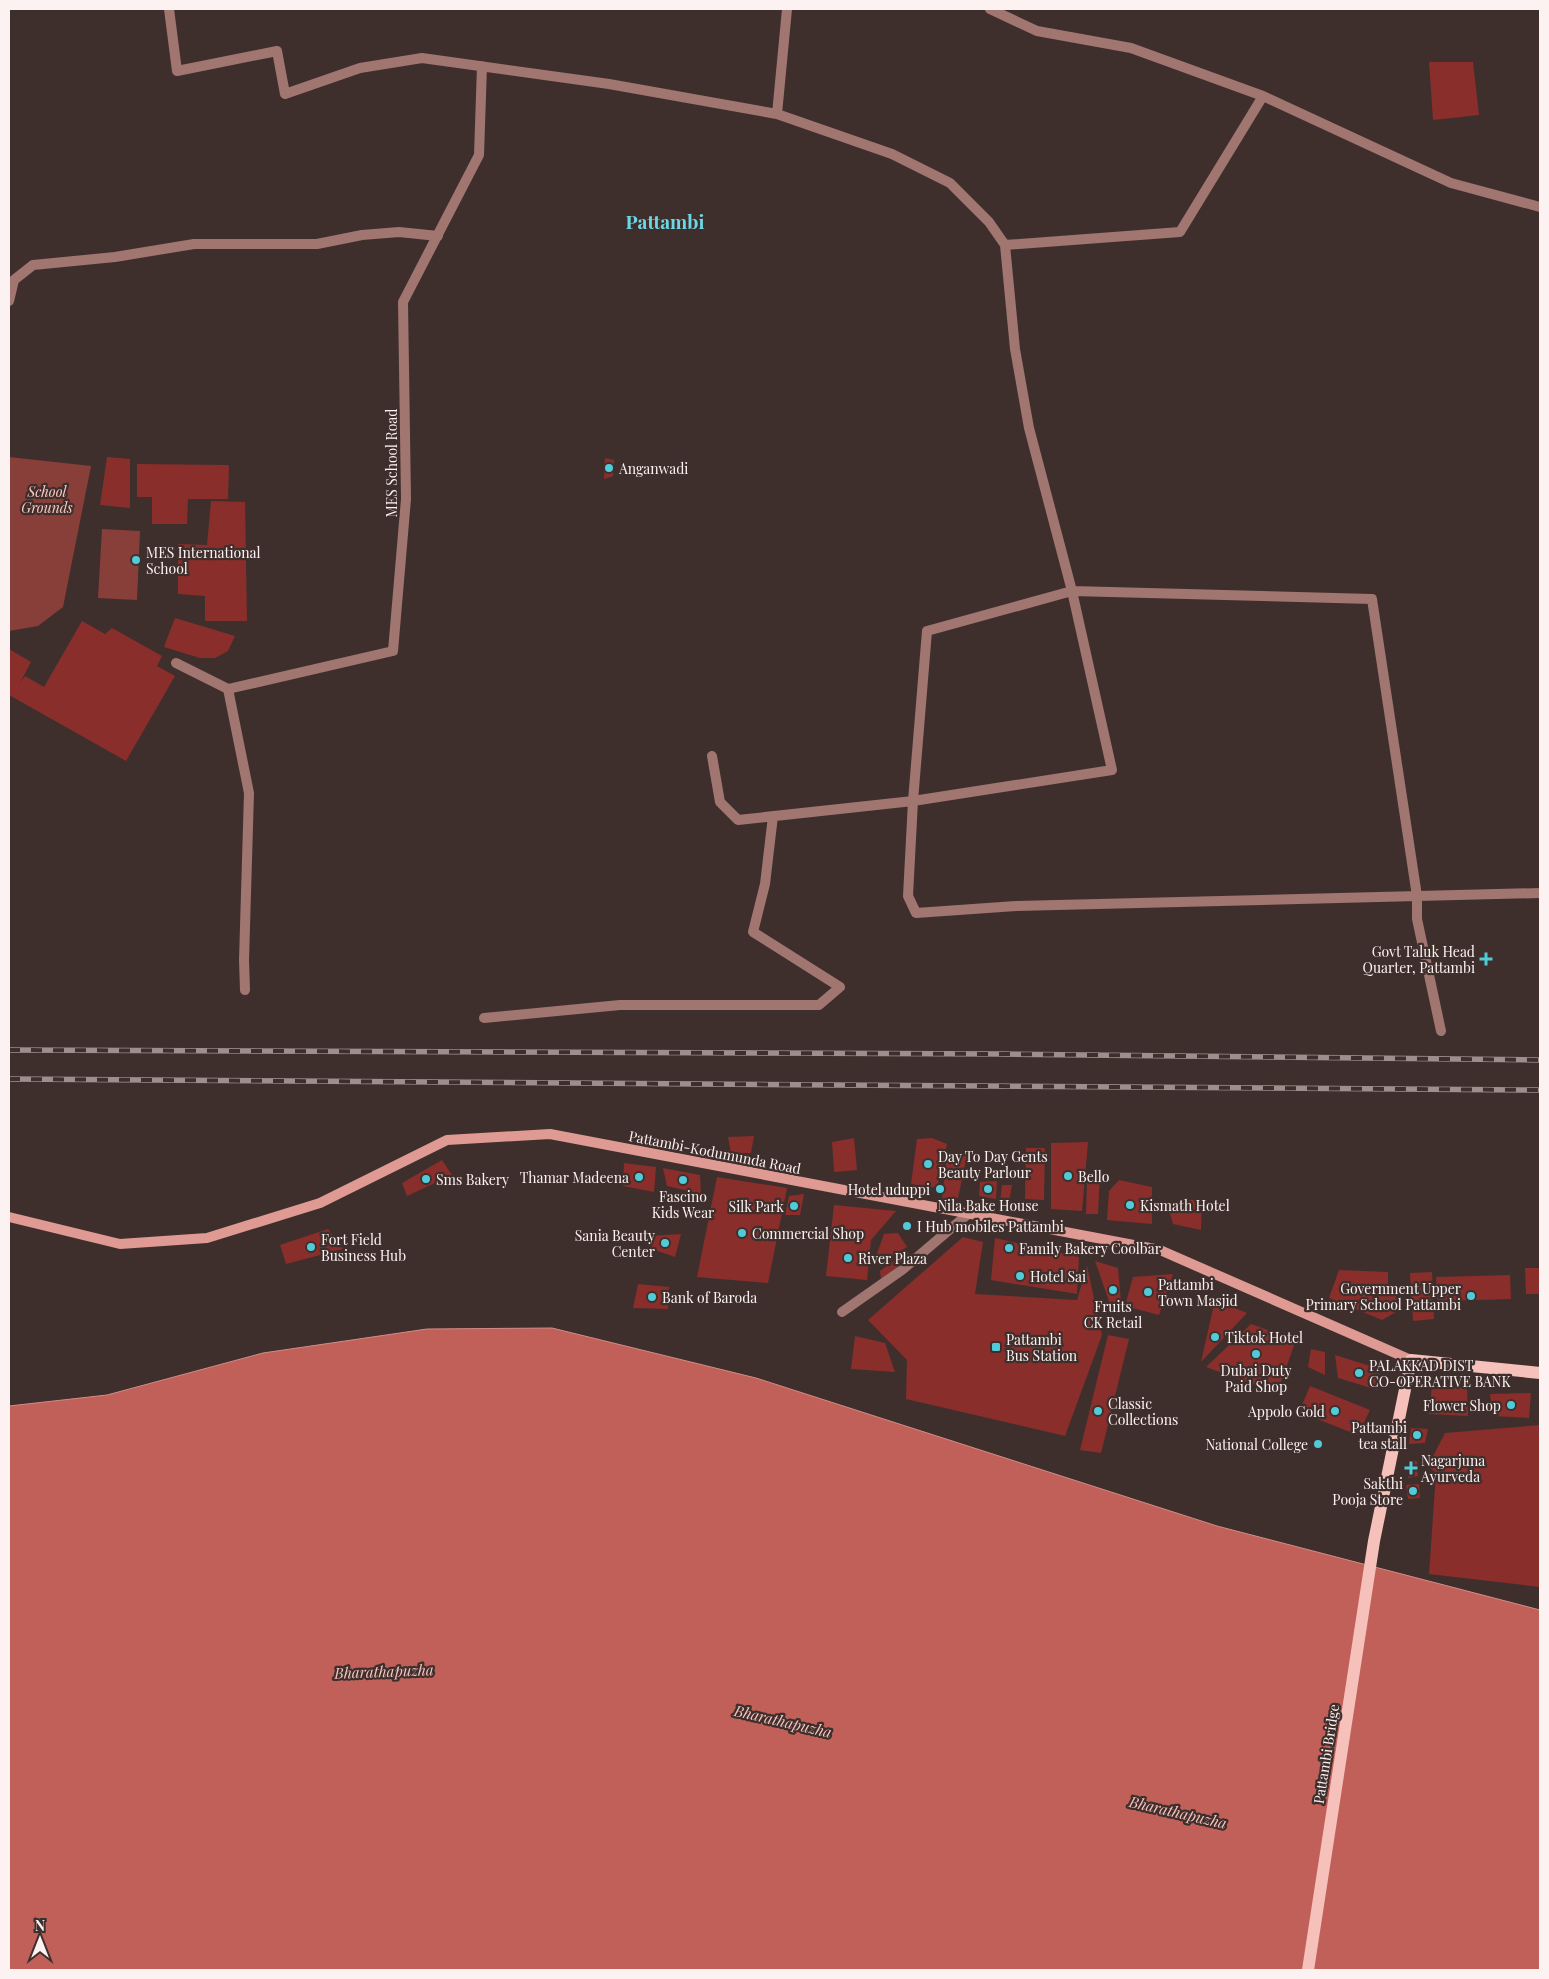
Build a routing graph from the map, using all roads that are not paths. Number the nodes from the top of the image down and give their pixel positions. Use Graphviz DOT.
graph roads {
  1 [pos="169,9"];
  2 [pos="786,9"];
  3 [pos="990,9"];
  4 [pos="482,66"];
  5 [pos="1263,96"];
  6 [pos="777,114"];
  7 [pos="1540,207"];
  8 [pos="438,236"];
  9 [pos="1005,244"];
  10 [pos="9,301"];
  11 [pos="1072,591"];
  12 [pos="176,662"];
  13 [pos="228,689"];
  14 [pos="712,756"];
  15 [pos="913,800"];
  16 [pos="773,816"];
  17 [pos="1540,893"];
  18 [pos="1417,896"];
  19 [pos="245,990"];
  20 [pos="484,1018"];
  21 [pos="1441,1031"];
  22 [pos="968,1214"];
  23 [pos="9,1217"];
  24 [pos="842,1312"];
  25 [pos="1411,1360"];
  26 [pos="1540,1373"];
  27 [pos="1308,1970"];
  1 -- 4 [label="street"];
  2 -- 6 [label="street"];
  3 -- 5 [label="street"];
  4 -- 6 [label="street"];
  4 -- 8 [label="street, MES School Road"];
  5 -- 7 [label="street"];
  5 -- 9 [label="street"];
  6 -- 9 [label="street"];
  8 -- 10 [label="street"];
  8 -- 13 [label="street, MES School Road"];
  9 -- 11 [label="street"];
  11 -- 15 [label="street"];
  11 -- 15 [label="street"];
  11 -- 18 [label="street"];
  12 -- 13 [label="street"];
  13 -- 19 [label="street"];
  14 -- 16 [label="street"];
  15 -- 16 [label="street"];
  15 -- 18 [label="street"];
  16 -- 20 [label="street"];
  17 -- 18 [label="street"];
  18 -- 21 [label="street"];
  22 -- 23 [label="main road, Pattambi-Kodumunda Road"];
  22 -- 24 [label="street"];
  22 -- 25 [label="main road, Pattambi-Kodumunda Road"];
  25 -- 26 [label="main road"];
  25 -- 27 [label="main road, Pattambi Bridge"];
}
